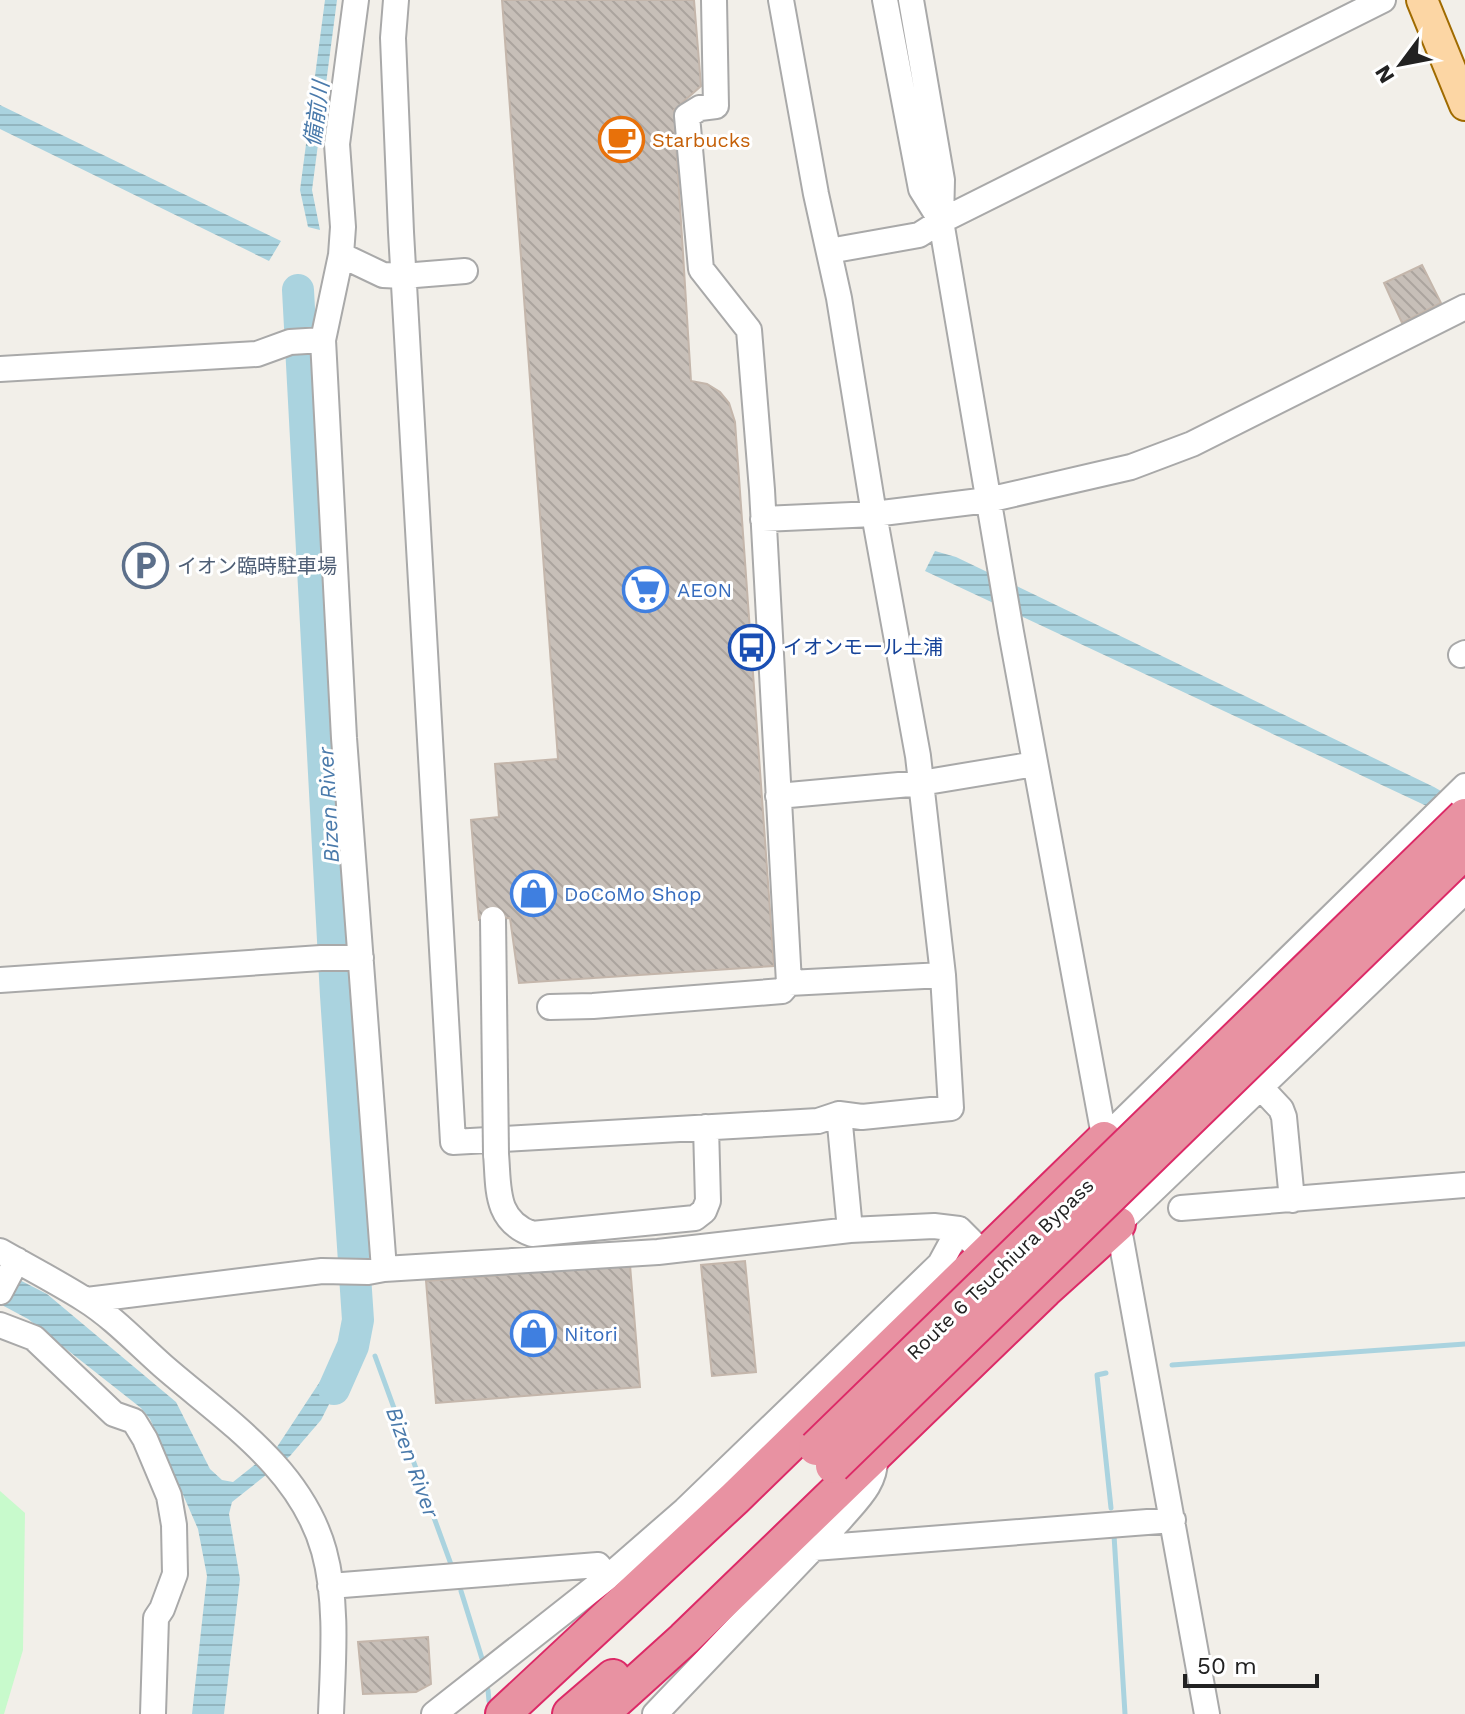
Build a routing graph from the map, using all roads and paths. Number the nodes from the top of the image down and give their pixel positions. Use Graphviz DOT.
graph roads {
  1 [pos="356,0"];
  2 [pos="396,0"];
  3 [pos="714,0"];
  4 [pos="781,0"];
  5 [pos="885,0"];
  6 [pos="911,0"];
  7 [pos="1383,0"];
  8 [pos="1422,0"];
  9 [pos="1465,105"];
  10 [pos="941,221"];
  11 [pos="829,251"];
  12 [pos="341,255"];
  13 [pos="465,271"];
  14 [pos="403,276"];
  15 [pos="1465,307"];
  16 [pos="307,341"];
  17 [pos="0,369"];
  18 [pos="988,500"];
  19 [pos="874,514"];
  20 [pos="763,519"];
  21 [pos="1035,764"];
  22 [pos="921,783"];
  23 [pos="1465,786"];
  24 [pos="778,796"];
  25 [pos="1465,816"];
  26 [pos="1465,851"];
  27 [pos="1465,891"];
  28 [pos="493,919"];
  29 [pos="342,958"];
  30 [pos="943,975"];
  31 [pos="0,980"];
  32 [pos="789,983"];
  33 [pos="550,1007"];
  34 [pos="1211,1034"];
  35 [pos="1260,1086"];
  36 [pos="839,1114"];
  37 [pos="706,1127"];
  38 [pos="1104,1139"];
  39 [pos="1465,1185"];
  40 [pos="1292,1200"];
  41 [pos="1181,1208"];
  42 [pos="1118,1224"];
  43 [pos="959,1229"];
  44 [pos="850,1230"];
  45 [pos="985,1254"];
  46 [pos="10,1260"];
  47 [pos="376,1270"];
  48 [pos="1045,1290"];
  49 [pos="0,1292"];
  50 [pos="87,1300"];
  51 [pos="0,1325"];
  52 [pos="875,1456"];
  53 [pos="825,1457"];
  54 [pos="1173,1520"];
  55 [pos="814,1548"];
  56 [pos="608,1577"];
  57 [pos="330,1586"];
  58 [pos="153,1714"];
  59 [pos="331,1714"];
  60 [pos="434,1714"];
  61 [pos="503,1714"];
  62 [pos="529,1714"];
  63 [pos="570,1714"];
  64 [pos="601,1714"];
  65 [pos="655,1714"];
  66 [pos="1207,1714"];
  1 -- 12 [label="street"];
  2 -- 14 [label="street"];
  3 -- 20 [label="street"];
  4 -- 11 [label="street"];
  5 -- 10 [label="street"];
  6 -- 10 [label="street"];
  7 -- 10 [label="street"];
  8 -- 9 [label="main road"];
  10 -- 11 [label="street"];
  10 -- 18 [label="street"];
  11 -- 19 [label="street"];
  12 -- 14 [label="street"];
  12 -- 16 [label="street"];
  13 -- 14 [label="street"];
  14 -- 37 [label="street"];
  15 -- 18 [label="street"];
  16 -- 17 [label="street"];
  16 -- 29 [label="street"];
  18 -- 19 [label="street"];
  18 -- 21 [label="street"];
  19 -- 20 [label="street"];
  19 -- 22 [label="street"];
  20 -- 24 [label="street"];
  21 -- 22 [label="street"];
  21 -- 38 [label="street"];
  22 -- 24 [label="street"];
  22 -- 30 [label="street"];
  23 -- 34 [label="street"];
  24 -- 32 [label="street"];
  25 -- 53 [label="highway, Route 6 Tsuchiura Bypass, bridge"];
  26 -- 53 [label="highway, Route 6 Tsuchiura Bypass, bridge"];
  27 -- 35 [label="street"];
  28 -- 37 [label="street, bridge"];
  29 -- 31 [label="street"];
  29 -- 47 [label="street"];
  30 -- 32 [label="street"];
  30 -- 36 [label="street"];
  32 -- 33 [label="street"];
  34 -- 35 [label="street"];
  34 -- 38 [label="street"];
  35 -- 40 [label="street"];
  35 -- 42 [label="street"];
  36 -- 37 [label="street"];
  36 -- 44 [label="street"];
  38 -- 42 [label="street"];
  38 -- 45 [label="highway"];
  39 -- 40 [label="street"];
  40 -- 41 [label="street"];
  42 -- 48 [label="highway"];
  42 -- 54 [label="street"];
  43 -- 44 [label="street"];
  43 -- 45 [label="street"];
  43 -- 56 [label="street"];
  44 -- 47 [label="street"];
  45 -- 48 [label="street"];
  45 -- 61 [label="highway"];
  46 -- 49 [label="street"];
  46 -- 50 [label="street"];
  47 -- 50 [label="street"];
  48 -- 52 [label="highway"];
  50 -- 57 [label="street"];
  51 -- 58 [label="street"];
  52 -- 55 [label="street"];
  52 -- 64 [label="highway"];
  53 -- 62 [label="highway, Route 6 Tsuchiura Bypass"];
  53 -- 63 [label="highway, Route 6 Tsuchiura Bypass"];
  54 -- 55 [label="street"];
  54 -- 66 [label="street"];
  55 -- 65 [label="street"];
  56 -- 57 [label="street"];
  56 -- 60 [label="street"];
  57 -- 59 [label="street"];
}
